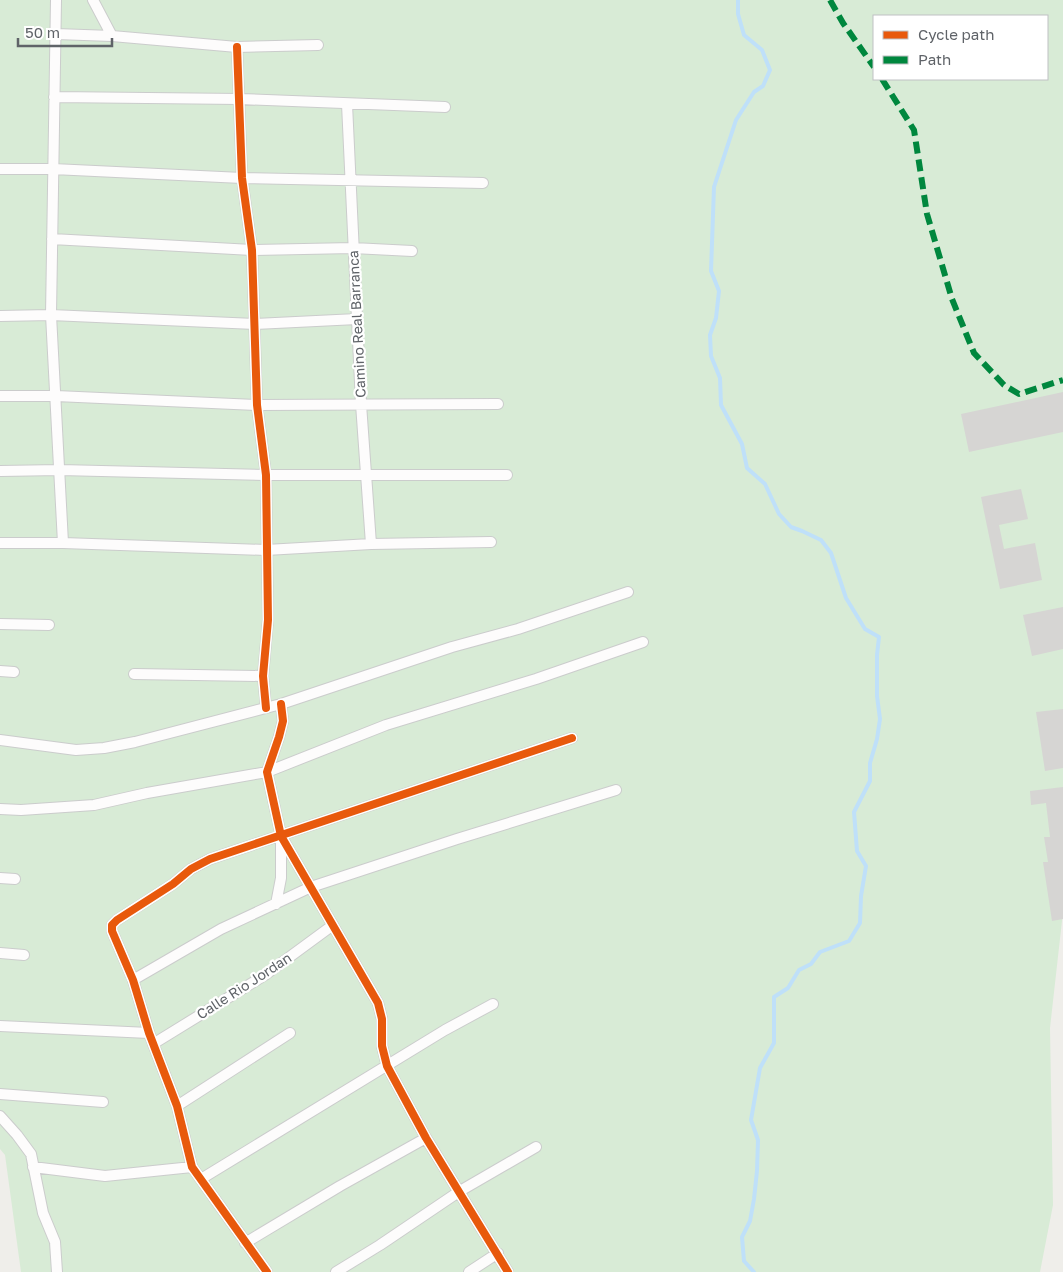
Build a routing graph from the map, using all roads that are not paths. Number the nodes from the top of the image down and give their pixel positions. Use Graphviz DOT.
graph roads {
  1 [pos="56,0"];
  2 [pos="93,0"];
  3 [pos="56,34"];
  4 [pos="112,36"];
  5 [pos="318,44"];
  6 [pos="236,47"];
  7 [pos="54,97"];
  8 [pos="240,99"];
  9 [pos="346,104"];
  10 [pos="445,106"];
  11 [pos="0,169"];
  12 [pos="53,169"];
  13 [pos="242,178"];
  14 [pos="350,180"];
  15 [pos="483,183"];
  16 [pos="52,239"];
  17 [pos="353,248"];
  18 [pos="252,250"];
  19 [pos="412,251"];
  20 [pos="50,315"];
  21 [pos="0,316"];
  22 [pos="357,319"];
  23 [pos="255,324"];
  24 [pos="0,396"];
  25 [pos="56,396"];
  26 [pos="360,404"];
  27 [pos="498,404"];
  28 [pos="257,405"];
  29 [pos="60,470"];
  30 [pos="0,471"];
  31 [pos="266,475"];
  32 [pos="507,475"];
  33 [pos="366,476"];
  34 [pos="491,542"];
  35 [pos="0,543"];
  36 [pos="63,543"];
  37 [pos="371,544"];
  38 [pos="266,550"];
  39 [pos="628,592"];
  40 [pos="0,624"];
  41 [pos="49,625"];
  42 [pos="643,642"];
  43 [pos="0,671"];
  44 [pos="14,672"];
  45 [pos="134,674"];
  46 [pos="263,676"];
  47 [pos="281,704"];
  48 [pos="266,708"];
  49 [pos="572,738"];
  50 [pos="0,740"];
  51 [pos="267,772"];
  52 [pos="616,790"];
  53 [pos="0,809"];
  54 [pos="281,836"];
  55 [pos="0,878"];
  56 [pos="15,879"];
  57 [pos="311,887"];
  58 [pos="276,904"];
  59 [pos="333,925"];
  60 [pos="0,953"];
  61 [pos="24,955"];
  62 [pos="134,980"];
  63 [pos="493,1004"];
  64 [pos="0,1026"];
  65 [pos="149,1032"];
  66 [pos="290,1033"];
  67 [pos="153,1044"];
  68 [pos="387,1066"];
  69 [pos="0,1094"];
  70 [pos="103,1102"];
  71 [pos="177,1106"];
  72 [pos="0,1116"];
  73 [pos="426,1138"];
  74 [pos="536,1147"];
  75 [pos="33,1167"];
  76 [pos="192,1167"];
  77 [pos="201,1179"];
  78 [pos="460,1191"];
  79 [pos="245,1243"];
  80 [pos="498,1253"];
  81 [pos="57,1272"];
  82 [pos="267,1272"];
  83 [pos="336,1272"];
  84 [pos="469,1272"];
  85 [pos="508,1272"];
  1 -- 3 [label="street"];
  2 -- 4 [label="street"];
  3 -- 4 [label="street"];
  3 -- 7 [label="street"];
  4 -- 6 [label="street"];
  5 -- 6 [label="street"];
  6 -- 8 [label="street"];
  7 -- 8 [label="street"];
  7 -- 12 [label="street"];
  8 -- 9 [label="street"];
  8 -- 13 [label="street"];
  9 -- 10 [label="street"];
  9 -- 14 [label="street, Camino Real Barranca"];
  11 -- 12 [label="street"];
  12 -- 13 [label="street"];
  12 -- 16 [label="street"];
  13 -- 14 [label="street"];
  13 -- 18 [label="street"];
  14 -- 15 [label="street"];
  14 -- 17 [label="street, Camino Real Barranca"];
  16 -- 18 [label="street"];
  16 -- 20 [label="street"];
  17 -- 18 [label="street"];
  17 -- 19 [label="street"];
  17 -- 22 [label="street, Camino Real Barranca"];
  18 -- 23 [label="street"];
  20 -- 21 [label="street"];
  20 -- 23 [label="street"];
  20 -- 25 [label="street"];
  22 -- 23 [label="street"];
  22 -- 26 [label="street, Camino Real Barranca"];
  23 -- 28 [label="street"];
  24 -- 25 [label="street"];
  25 -- 28 [label="street"];
  25 -- 29 [label="street"];
  26 -- 27 [label="street"];
  26 -- 28 [label="street"];
  26 -- 33 [label="street, Camino Real Barranca"];
  28 -- 31 [label="street"];
  29 -- 30 [label="street"];
  29 -- 31 [label="street"];
  29 -- 36 [label="street"];
  31 -- 33 [label="street"];
  31 -- 38 [label="street"];
  32 -- 33 [label="street"];
  33 -- 37 [label="street, Camino Real Barranca"];
  34 -- 37 [label="street"];
  35 -- 36 [label="street"];
  36 -- 38 [label="street"];
  37 -- 38 [label="street"];
  38 -- 46 [label="street"];
  39 -- 47 [label="street"];
  40 -- 41 [label="street"];
  42 -- 51 [label="street"];
  43 -- 44 [label="street"];
  45 -- 46 [label="street"];
  46 -- 48 [label="street"];
  47 -- 48 [label="street"];
  47 -- 51 [label="street"];
  48 -- 50 [label="street"];
  49 -- 54 [label="street"];
  51 -- 53 [label="street"];
  51 -- 54 [label="street"];
  52 -- 57 [label="street"];
  54 -- 57 [label="street"];
  54 -- 58 [label="street"];
  54 -- 62 [label="street"];
  55 -- 56 [label="street"];
  57 -- 58 [label="street"];
  57 -- 59 [label="street"];
  58 -- 62 [label="street"];
  59 -- 67 [label="street, Calle Rio Jordan"];
  59 -- 68 [label="street"];
  60 -- 61 [label="street"];
  62 -- 65 [label="street"];
  63 -- 68 [label="street"];
  64 -- 65 [label="street"];
  65 -- 67 [label="street"];
  66 -- 71 [label="street"];
  67 -- 71 [label="street"];
  68 -- 73 [label="street"];
  68 -- 77 [label="street"];
  69 -- 70 [label="street"];
  71 -- 76 [label="street"];
  72 -- 75 [label="street"];
  73 -- 78 [label="street"];
  73 -- 79 [label="street"];
  74 -- 78 [label="street"];
  75 -- 76 [label="street"];
  75 -- 81 [label="street"];
  76 -- 77 [label="street"];
  77 -- 79 [label="street"];
  78 -- 80 [label="street"];
  78 -- 83 [label="street"];
  79 -- 82 [label="street"];
  80 -- 84 [label="street"];
  80 -- 85 [label="street"];
}
